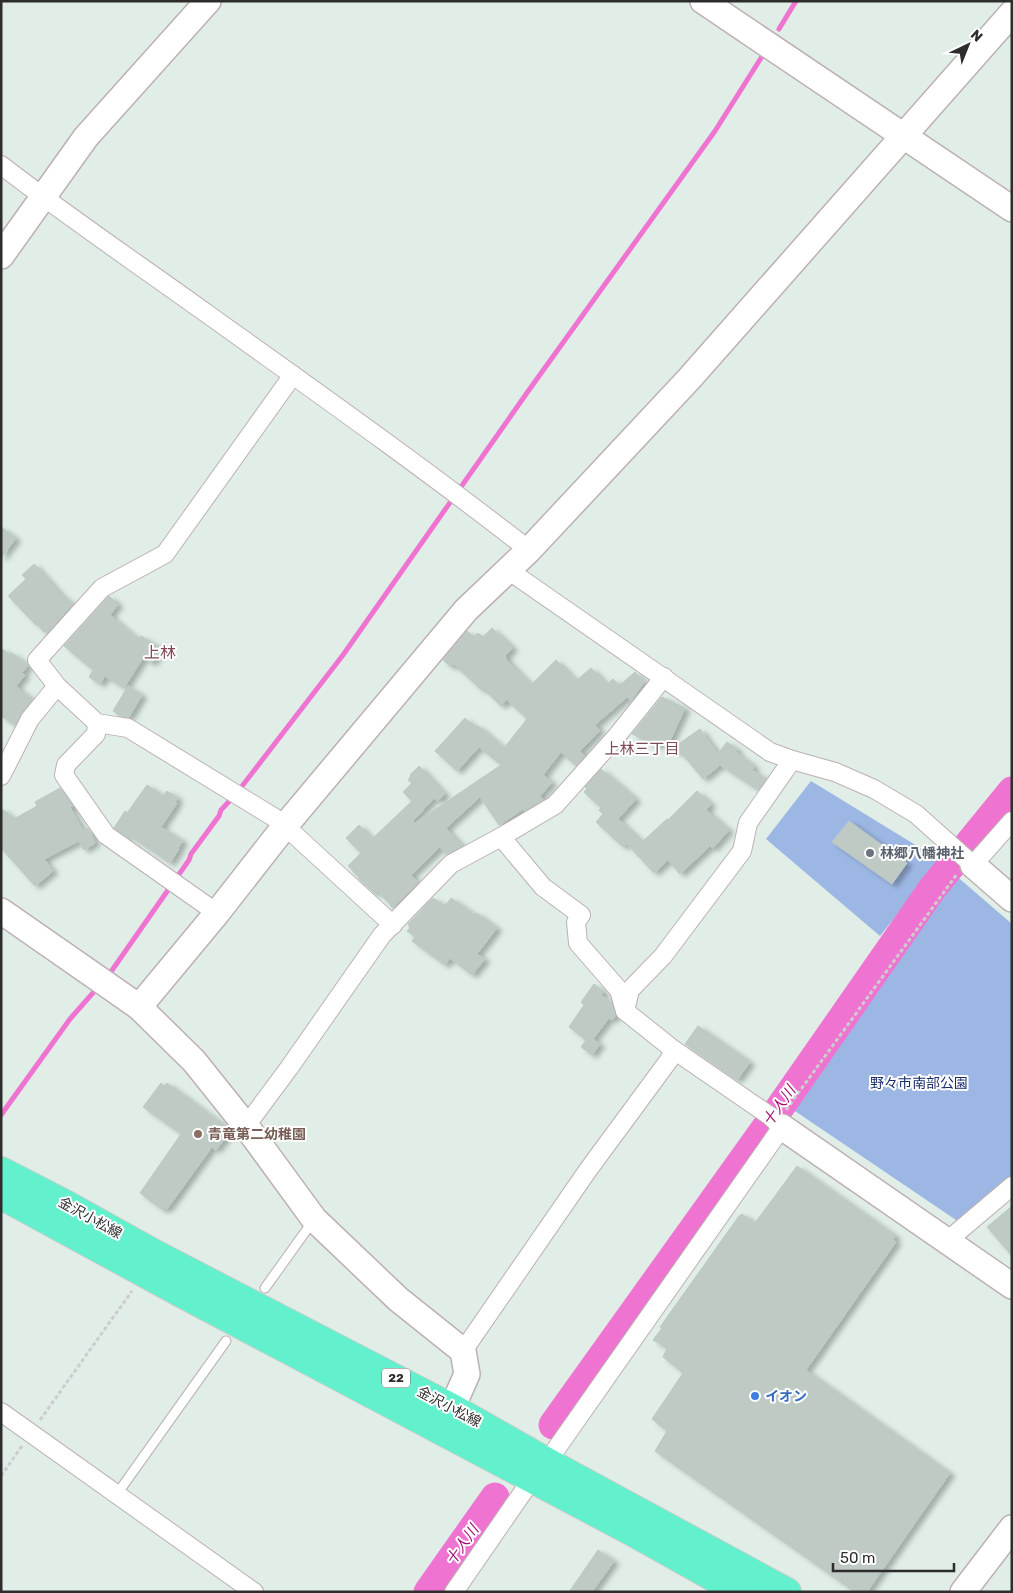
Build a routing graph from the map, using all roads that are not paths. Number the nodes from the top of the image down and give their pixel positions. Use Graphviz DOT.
graph roads {
  1 [pos="208,1"];
  2 [pos="703,1"];
  3 [pos="1012,13"];
  4 [pos="903,136"];
  5 [pos="1,165"];
  6 [pos="43,197"];
  7 [pos="1012,209"];
  8 [pos="1,256"];
  9 [pos="293,375"];
  10 [pos="529,550"];
  11 [pos="508,570"];
  12 [pos="664,677"];
  13 [pos="57,686"];
  14 [pos="97,723"];
  15 [pos="792,760"];
  16 [pos="1,776"];
  17 [pos="1012,822"];
  18 [pos="286,826"];
  19 [pos="502,837"];
  20 [pos="963,856"];
  21 [pos="1012,899"];
  22 [pos="1,911"];
  23 [pos="217,913"];
  24 [pos="394,925"];
  25 [pos="139,1007"];
  26 [pos="625,1011"];
  27 [pos="674,1050"];
  28 [pos="774,1120"];
  29 [pos="246,1126"];
  30 [pos="1,1171"];
  31 [pos="1012,1186"];
  32 [pos="1,1195"];
  33 [pos="314,1219"];
  34 [pos="946,1241"];
  35 [pos="1012,1286"];
  36 [pos="265,1288"];
  37 [pos="226,1341"];
  38 [pos="463,1351"];
  39 [pos="452,1408"];
  40 [pos="1,1412"];
  41 [pos="540,1470"];
  42 [pos="117,1494"];
  43 [pos="1012,1528"];
  44 [pos="254,1592"];
  45 [pos="454,1592"];
  46 [pos="740,1592"];
  47 [pos="787,1592"];
  48 [pos="963,1592"];
  1 -- 6 [label="street"];
  2 -- 4 [label="street"];
  3 -- 4 [label="street"];
  4 -- 7 [label="street"];
  4 -- 10 [label="street"];
  5 -- 6 [label="street"];
  6 -- 8 [label="street"];
  6 -- 9 [label="street"];
  9 -- 10 [label="street"];
  9 -- 13 [label="street"];
  10 -- 11 [label="street"];
  11 -- 12 [label="street"];
  11 -- 18 [label="street"];
  12 -- 15 [label="street"];
  12 -- 19 [label="street"];
  13 -- 14 [label="street"];
  13 -- 16 [label="street"];
  14 -- 18 [label="street"];
  14 -- 23 [label="street"];
  15 -- 20 [label="street"];
  15 -- 26 [label="street"];
  17 -- 20 [label="street"];
  18 -- 23 [label="street"];
  18 -- 24 [label="street"];
  19 -- 24 [label="street"];
  19 -- 26 [label="street"];
  20 -- 21 [label="street"];
  22 -- 25 [label="street"];
  23 -- 25 [label="street"];
  24 -- 29 [label="street"];
  25 -- 29 [label="street"];
  26 -- 27 [label="street"];
  27 -- 28 [label="street"];
  27 -- 38 [label="street"];
  28 -- 34 [label="street"];
  28 -- 41 [label="street"];
  29 -- 33 [label="street"];
  30 -- 39 [label="main road, 金沢小松線 / 22"];
  31 -- 34 [label="street"];
  32 -- 41 [label="main road, 金沢小松線 / 22"];
  33 -- 36 [label="lane"];
  33 -- 38 [label="street"];
  34 -- 35 [label="street"];
  37 -- 42 [label="lane"];
  38 -- 39 [label="street"];
  39 -- 41 [label="main road, 金沢小松線 / 22"];
  40 -- 42 [label="street"];
  41 -- 45 [label="street"];
  41 -- 46 [label="main road, 金沢小松線 / 22"];
  41 -- 47 [label="main road, 金沢小松線 / 22"];
  42 -- 44 [label="street"];
  43 -- 48 [label="street"];
}
